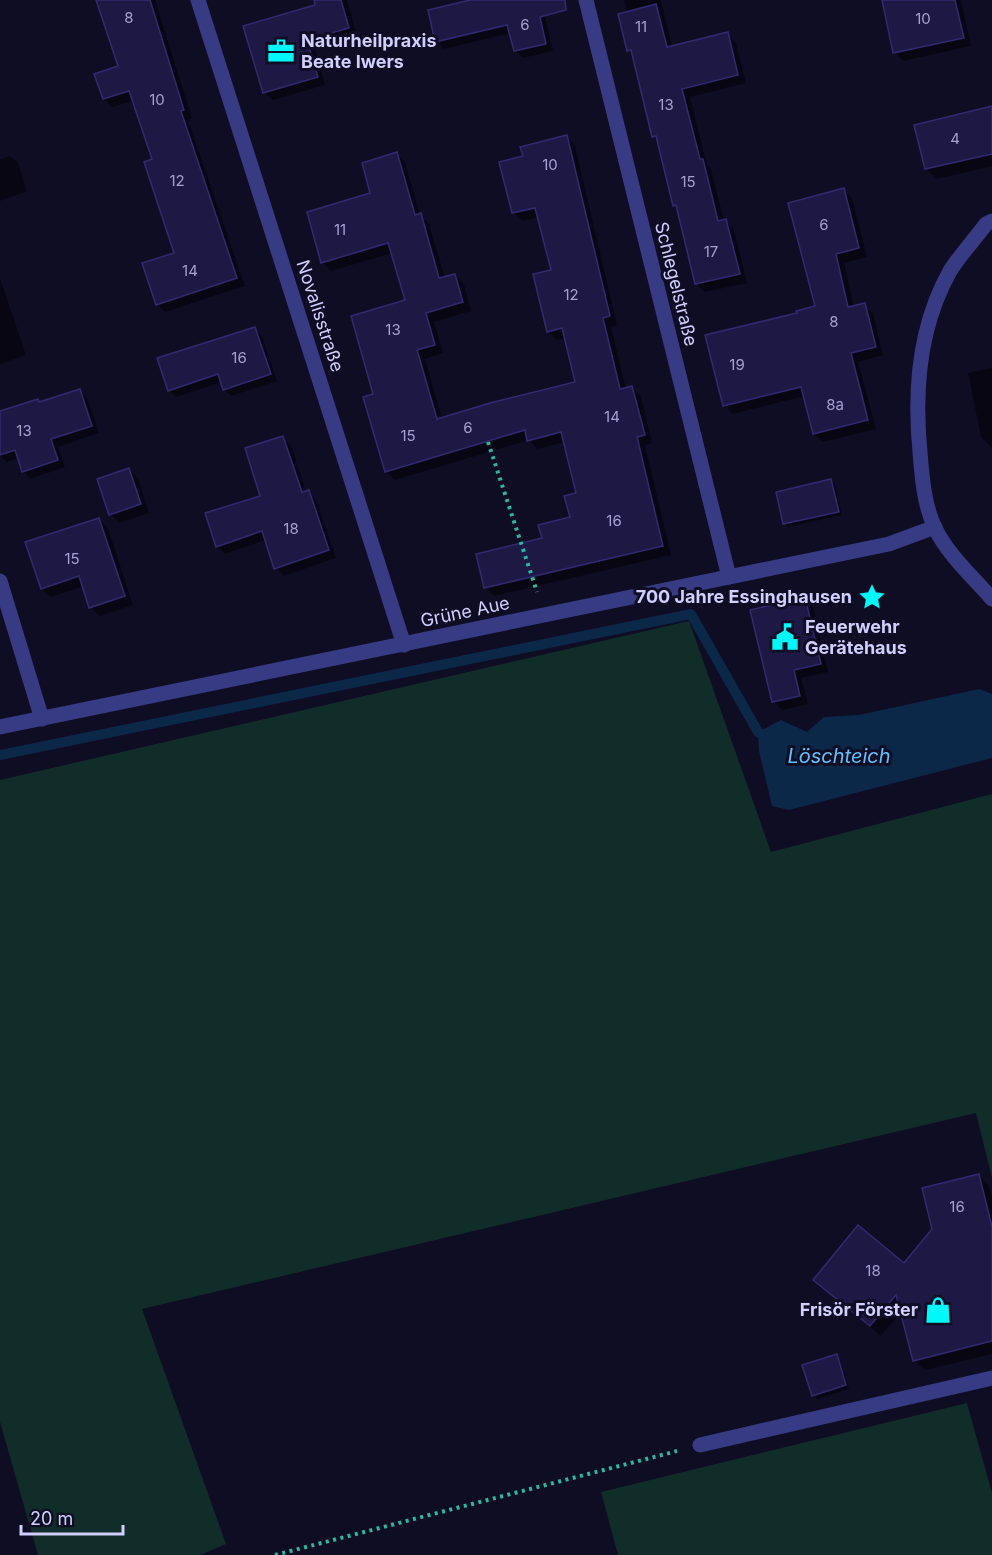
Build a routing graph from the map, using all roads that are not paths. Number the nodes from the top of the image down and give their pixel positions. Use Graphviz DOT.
graph roads {
  1 [pos="198,0"];
  2 [pos="586,0"];
  3 [pos="992,221"];
  4 [pos="935,527"];
  5 [pos="729,577"];
  6 [pos="0,581"];
  7 [pos="992,599"];
  8 [pos="404,645"];
  9 [pos="42,718"];
  10 [pos="0,727"];
  11 [pos="992,1378"];
  12 [pos="700,1445"];
  1 -- 8 [label="street, Novalisstraße"];
  2 -- 5 [label="street, Schlegelstraße"];
  3 -- 4 [label="street"];
  4 -- 5 [label="street, Grüne Aue"];
  4 -- 7 [label="street"];
  5 -- 8 [label="street, Grüne Aue"];
  6 -- 9 [label="street"];
  8 -- 9 [label="street, Grüne Aue"];
  9 -- 10 [label="street, Grüne Aue"];
  11 -- 12 [label="street"];
}
